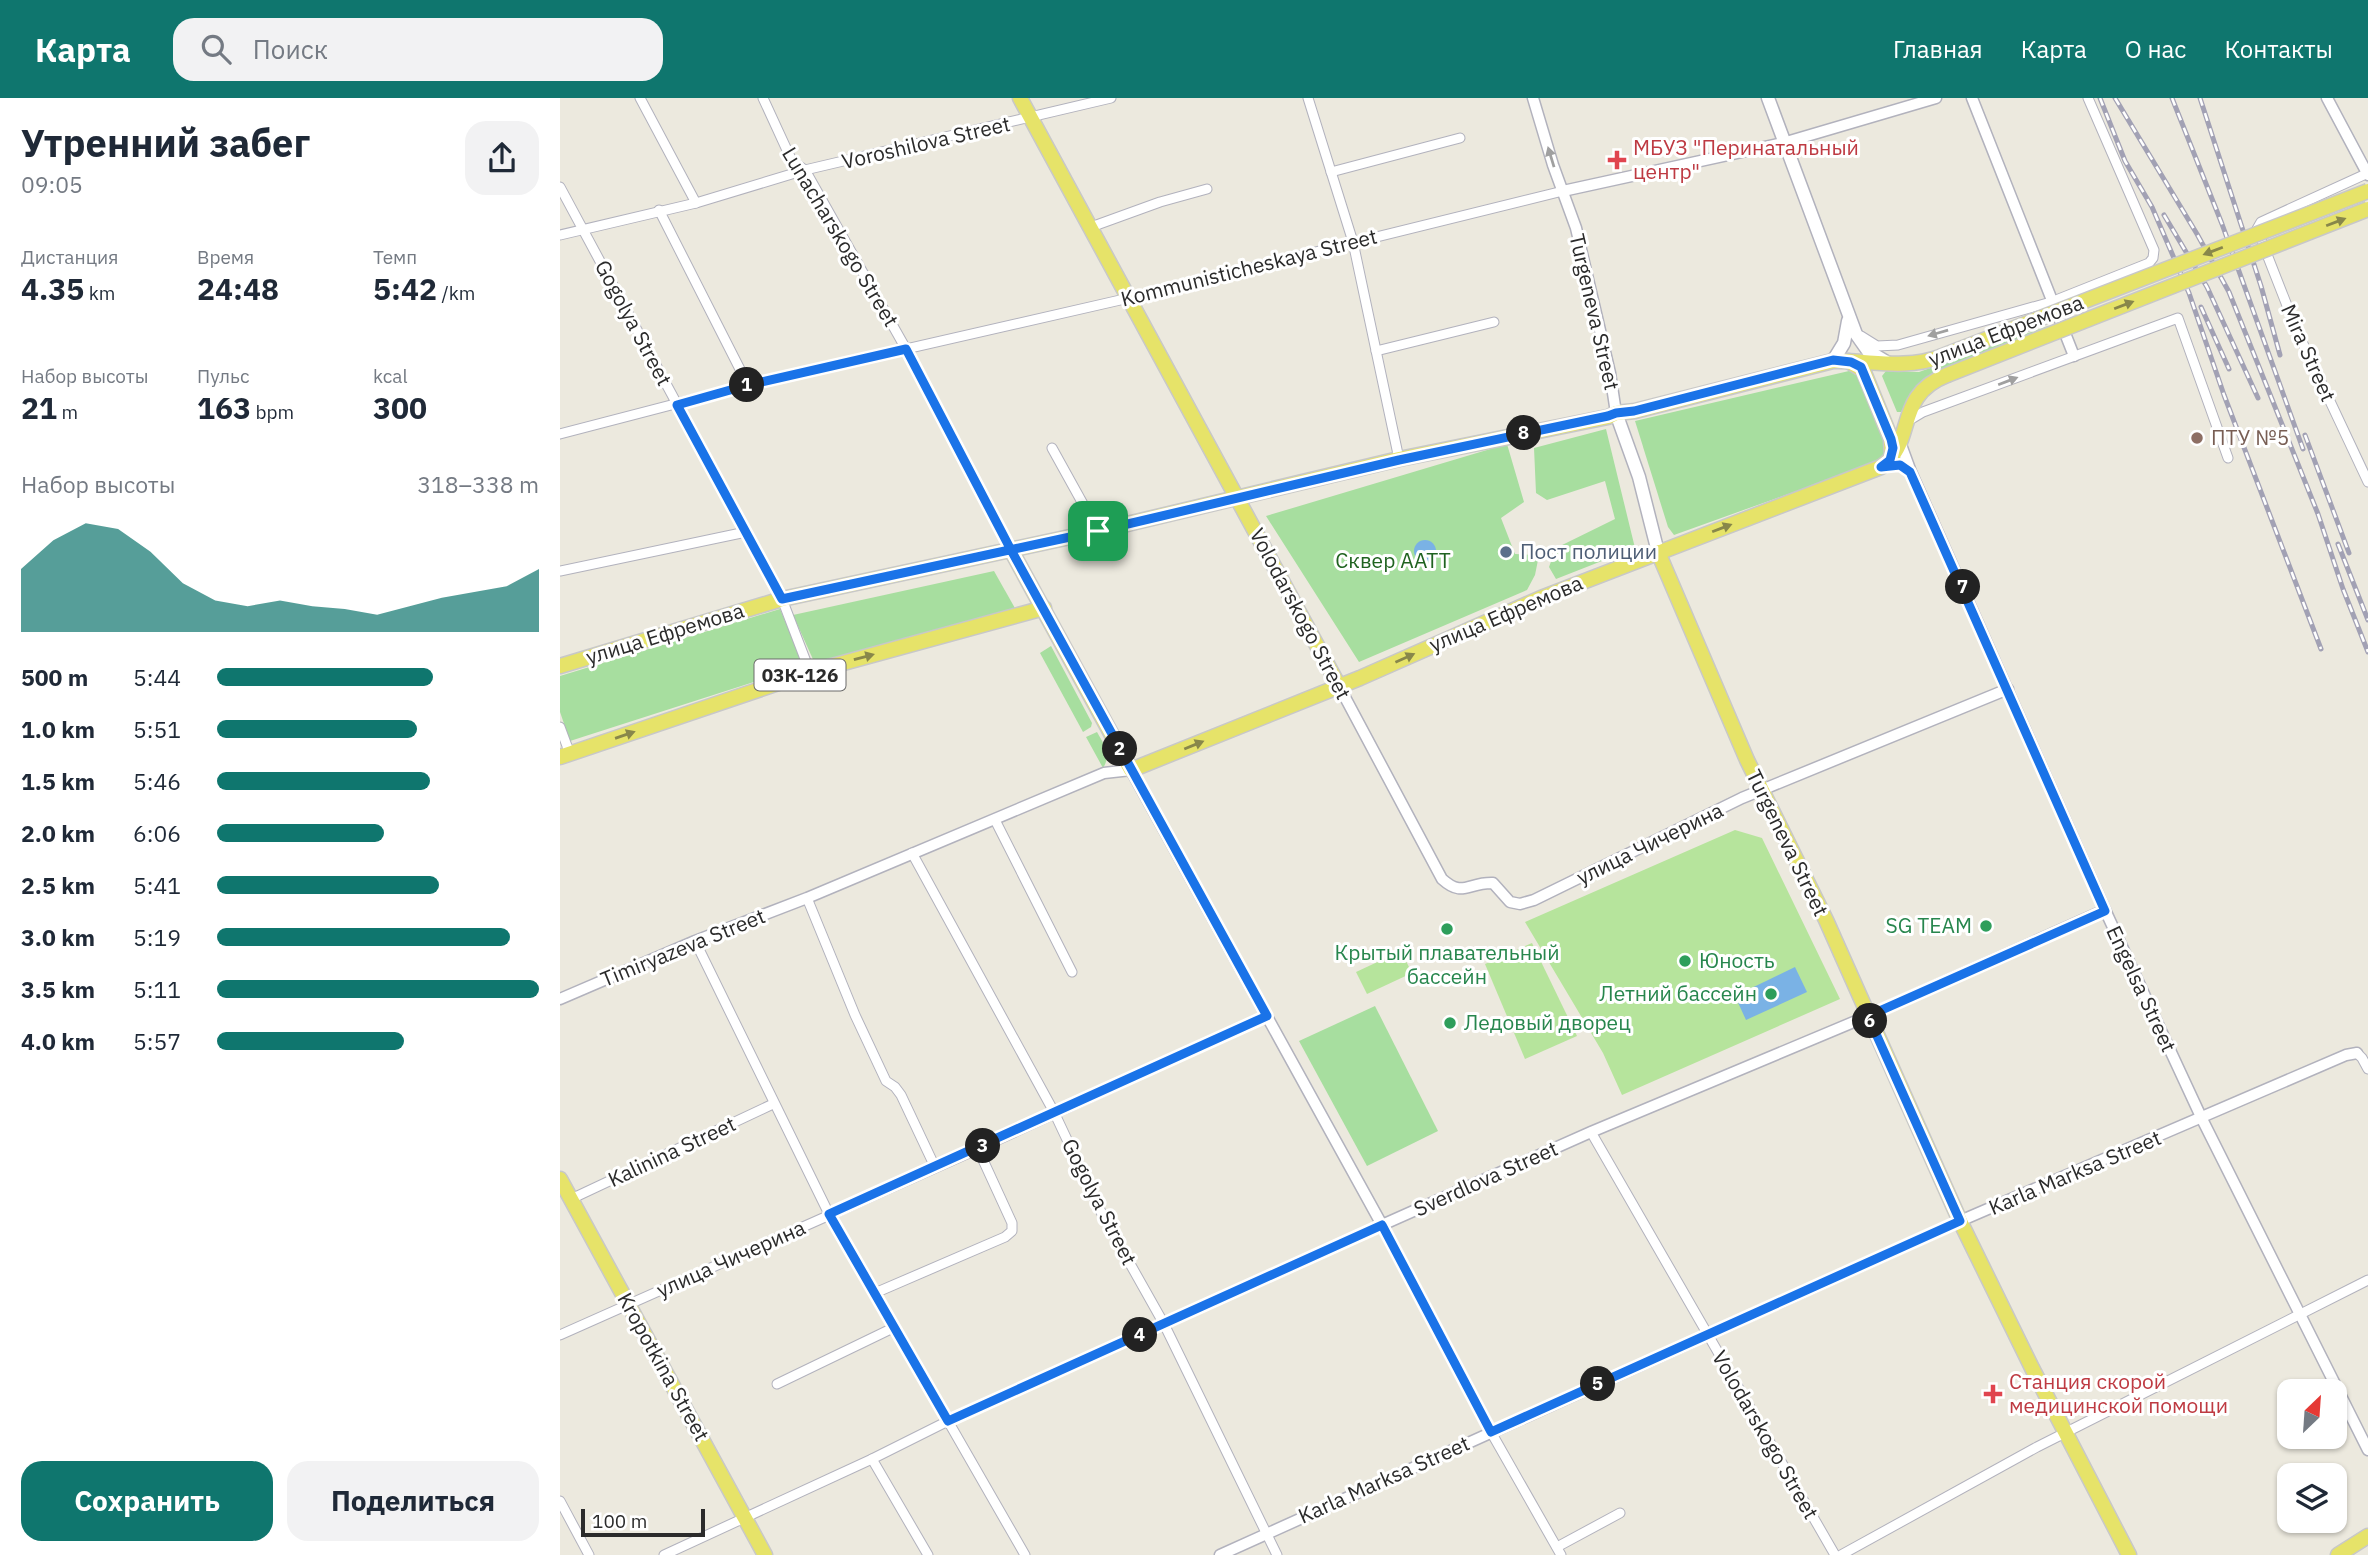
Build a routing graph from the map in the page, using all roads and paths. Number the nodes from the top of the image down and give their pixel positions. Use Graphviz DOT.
graph roads {
  1 [pos="640,98"];
  2 [pos="762,98"];
  3 [pos="1020,98"];
  4 [pos="1111,98"];
  5 [pos="1308,98"];
  6 [pos="1533,98"];
  7 [pos="1768,98"];
  8 [pos="1936,98"];
  9 [pos="1972,98"];
  10 [pos="2088,98"];
  11 [pos="2328,98"];
  12 [pos="1031,119"];
  13 [pos="1460,138"];
  14 [pos="1783,143"];
  15 [pos="805,170"];
  16 [pos="1331,172"];
  17 [pos="2368,174"];
  18 [pos="560,187"];
  19 [pos="1207,189"];
  20 [pos="1563,191"];
  21 [pos="2368,191"];
  22 [pos="696,203"];
  23 [pos="2368,209"];
  24 [pos="659,210"];
  25 [pos="1091,227"];
  26 [pos="582,229"];
  27 [pos="560,235"];
  28 [pos="1353,242"];
  29 [pos="1129,298"];
  30 [pos="2051,302"];
  31 [pos="1848,318"];
  32 [pos="1493,322"];
  33 [pos="906,349"];
  34 [pos="1376,351"];
  35 [pos="2074,356"];
  36 [pos="1835,360"];
  37 [pos="1888,363"];
  38 [pos="748,385"];
  39 [pos="1948,404"];
  40 [pos="677,405"];
  41 [pos="1616,413"];
  42 [pos="560,434"];
  43 [pos="1902,435"];
  44 [pos="1052,448"];
  45 [pos="2228,458"];
  46 [pos="1399,460"];
  47 [pos="1886,463"];
  48 [pos="1910,472"];
  49 [pos="2368,482"];
  50 [pos="1237,496"];
  51 [pos="1098,531"];
  52 [pos="746,532"];
  53 [pos="1011,550"];
  54 [pos="1658,552"];
  55 [pos="560,571"];
  56 [pos="782,599"];
  57 [pos="1044,608"];
  58 [pos="560,666"];
  59 [pos="810,672"];
  60 [pos="1339,686"];
  61 [pos="2008,689"];
  62 [pos="560,727"];
  63 [pos="565,755"];
  64 [pos="1131,770"];
  65 [pos="1762,792"];
  66 [pos="995,820"];
  67 [pos="912,853"];
  68 [pos="1451,887"];
  69 [pos="807,898"];
  70 [pos="2105,911"];
  71 [pos="695,941"];
  72 [pos="1072,972"];
  73 [pos="560,999"];
  74 [pos="1267,1016"];
  75 [pos="1868,1016"];
  76 [pos="2357,1053"];
  77 [pos="2368,1069"];
  78 [pos="774,1104"];
  79 [pos="1054,1112"];
  80 [pos="2202,1119"];
  81 [pos="1591,1132"];
  82 [pos="978,1149"];
  83 [pos="936,1167"];
  84 [pos="560,1179"];
  85 [pos="571,1199"];
  86 [pos="829,1214"];
  87 [pos="1960,1221"];
  88 [pos="1382,1225"];
  89 [pos="2368,1280"];
  90 [pos="875,1293"];
  91 [pos="629,1305"];
  92 [pos="2301,1314"];
  93 [pos="1164,1324"];
  94 [pos="895,1327"];
  95 [pos="560,1335"];
  96 [pos="1707,1335"];
  97 [pos="777,1384"];
  98 [pos="948,1421"];
  99 [pos="1491,1432"];
  100 [pos="2065,1434"];
  101 [pos="2368,1450"];
  102 [pos="872,1459"];
  103 [pos="560,1501"];
  104 [pos="1620,1513"];
  105 [pos="744,1517"];
  106 [pos="1266,1534"];
  107 [pos="2368,1536"];
  108 [pos="1559,1551"];
  109 [pos="589,1555"];
  110 [pos="664,1555"];
  111 [pos="765,1555"];
  112 [pos="928,1555"];
  113 [pos="1025,1555"];
  114 [pos="1220,1555"];
  115 [pos="1277,1555"];
  116 [pos="1835,1555"];
  117 [pos="1841,1555"];
  118 [pos="2129,1555"];
  119 [pos="2338,1555"];
  1 -- 22 [label="street"];
  2 -- 15 [label="street, Lunacharskogo Street"];
  3 -- 12 [label="main road, Volodarskogo Street"];
  4 -- 12 [label="street, Voroshilova Street"];
  5 -- 16 [label="street"];
  20 -- 6 [label="street, Turgeneva Street, one-way"];
  7 -- 14 [label="main road"];
  8 -- 14 [label="street, Kommunisticheskaya Street"];
  9 -- 30 [label="street"];
  10 -- 30 [label="street, улица Ефремова"];
  11 -- 17 [label="street"];
  12 -- 15 [label="street, Voroshilova Street"];
  12 -- 25 [label="main road, Volodarskogo Street"];
  13 -- 16 [label="street"];
  14 -- 20 [label="street, Kommunisticheskaya Street"];
  14 -- 31 [label="main road"];
  15 -- 22 [label="street, Voroshilova Street"];
  15 -- 33 [label="street, Lunacharskogo Street"];
  16 -- 28 [label="street"];
  17 -- 49 [label="street, Mira Street"];
  18 -- 26 [label="street, Gogolya Street"];
  19 -- 25 [label="street"];
  20 -- 28 [label="street, Kommunisticheskaya Street"];
  20 -- 41 [label="street, Turgeneva Street"];
  21 -- 37 [label="main road, улица Ефремова, one-way, bridge"];
  22 -- 24 [label="street, Voroshilova Street"];
  43 -- 23 [label="main road, улица Ефремова, one-way, bridge"];
  24 -- 26 [label="street, Voroshilova Street"];
  24 -- 38 [label="street"];
  25 -- 29 [label="main road, Volodarskogo Street"];
  26 -- 27 [label="street, Voroshilova Street"];
  26 -- 40 [label="street, Gogolya Street"];
  28 -- 29 [label="street, Kommunisticheskaya Street"];
  28 -- 34 [label="street"];
  29 -- 33 [label="street, Kommunisticheskaya Street"];
  29 -- 50 [label="main road, Volodarskogo Street"];
  30 -- 31 [label="street, улица Ефремова, one-way"];
  30 -- 35 [label="street"];
  31 -- 36 [label="main road"];
  31 -- 37 [label="main road"];
  32 -- 34 [label="street"];
  33 -- 38 [label="street, Kommunisticheskaya Street"];
  33 -- 53 [label="street, Lunacharskogo Street"];
  34 -- 46 [label="street"];
  39 -- 35 [label="street, улица Ефремова, one-way"];
  35 -- 45 [label="street, улица Ефремова"];
  36 -- 37 [label="main road, улица Ефремова"];
  36 -- 41 [label="main road, улица Ефремова"];
  36 -- 47 [label="main road"];
  38 -- 40 [label="street, Kommunisticheskaya Street"];
  39 -- 43 [label="street, улица Ефремова"];
  39 -- 48 [label="street"];
  40 -- 42 [label="street, Kommunisticheskaya Street"];
  40 -- 52 [label="street, Gogolya Street"];
  41 -- 46 [label="main road, улица Ефремова"];
  41 -- 54 [label="main road, Turgeneva Street"];
  43 -- 47 [label="main road, улица Ефремова"];
  43 -- 48 [label="street, Engelsa Street"];
  44 -- 51 [label="street"];
  46 -- 50 [label="main road, улица Ефремова"];
  47 -- 48 [label="street"];
  54 -- 47 [label="main road, улица Ефремова, one-way"];
  48 -- 61 [label="street, Engelsa Street"];
  50 -- 51 [label="main road, улица Ефремова"];
  50 -- 60 [label="main road, Volodarskogo Street"];
  51 -- 53 [label="main road, улица Ефремова"];
  52 -- 55 [label="street"];
  52 -- 56 [label="street, Gogolya Street"];
  53 -- 56 [label="main road, улица Ефремова"];
  53 -- 57 [label="main road, Lunacharskogo Street"];
  60 -- 54 [label="main road, улица Ефремова, one-way"];
  54 -- 65 [label="main road, Turgeneva Street"];
  56 -- 58 [label="main road, улица Ефремова"];
  56 -- 59 [label="street, Gogolya Street"];
  59 -- 57 [label="main road, 03К-126, one-way"];
  57 -- 64 [label="main road, Lunacharskogo Street"];
  63 -- 59 [label="main road, 03К-126, one-way"];
  64 -- 60 [label="main road, улица Ефремова, one-way"];
  60 -- 68 [label="street, Volodarskogo Street"];
  61 -- 65 [label="street, улица Чичерина"];
  61 -- 70 [label="street, Engelsa Street"];
  62 -- 63 [label="street"];
  64 -- 66 [label="street, Timiryazeva Street"];
  64 -- 74 [label="street, Lunacharskogo Street"];
  65 -- 68 [label="street, улица Чичерина"];
  65 -- 75 [label="main road, Turgeneva Street"];
  66 -- 67 [label="street, Timiryazeva Street"];
  66 -- 72 [label="street"];
  67 -- 69 [label="street, Timiryazeva Street"];
  67 -- 79 [label="street, Gogolya Street"];
  69 -- 71 [label="street, Timiryazeva Street"];
  69 -- 83 [label="street"];
  70 -- 75 [label="street, Sverdlova Street"];
  70 -- 80 [label="street, Engelsa Street"];
  71 -- 73 [label="street, Timiryazeva Street"];
  71 -- 78 [label="street"];
  74 -- 79 [label="street, улица Чичерина"];
  74 -- 88 [label="street, Lunacharskogo Street"];
  75 -- 81 [label="street, Sverdlova Street"];
  75 -- 87 [label="main road, Turgeneva Street"];
  76 -- 77 [label="street"];
  76 -- 80 [label="street, Karla Marksa Street"];
  78 -- 85 [label="street, Kalinina Street"];
  78 -- 86 [label="street"];
  79 -- 82 [label="street, улица Чичерина"];
  79 -- 93 [label="street, Gogolya Street"];
  80 -- 87 [label="street, Karla Marksa Street"];
  80 -- 92 [label="street, Engelsa Street"];
  81 -- 88 [label="street, Sverdlova Street"];
  81 -- 96 [label="street, Volodarskogo Street"];
  82 -- 83 [label="street, улица Чичерина"];
  82 -- 90 [label="street"];
  83 -- 86 [label="street, улица Чичерина"];
  84 -- 85 [label="main road, Kropotkina Street"];
  85 -- 91 [label="main road, Kropotkina Street"];
  86 -- 90 [label="street"];
  86 -- 91 [label="street, улица Чичерина"];
  87 -- 96 [label="street, Karla Marksa Street"];
  87 -- 100 [label="main road, Turgeneva Street"];
  88 -- 93 [label="street, Sverdlova Street"];
  88 -- 99 [label="street, Lunacharskogo Street"];
  89 -- 92 [label="street"];
  90 -- 94 [label="street"];
  91 -- 95 [label="street, улица Чичерина"];
  91 -- 105 [label="main road, Kropotkina Street"];
  92 -- 100 [label="street"];
  92 -- 101 [label="street, Engelsa Street"];
  93 -- 98 [label="street, Sverdlova Street"];
  93 -- 106 [label="street, Gogolya Street"];
  94 -- 97 [label="street"];
  94 -- 98 [label="street"];
  96 -- 99 [label="street, Karla Marksa Street"];
  96 -- 116 [label="street, Volodarskogo Street"];
  98 -- 102 [label="street, Sverdlova Street"];
  98 -- 113 [label="street"];
  99 -- 106 [label="street, Karla Marksa Street"];
  99 -- 108 [label="street, Lunacharskogo Street"];
  100 -- 117 [label="street"];
  100 -- 118 [label="main road, Turgeneva Street"];
  102 -- 105 [label="street, Sverdlova Street"];
  102 -- 112 [label="street"];
  103 -- 109 [label="street"];
  104 -- 108 [label="street"];
  105 -- 110 [label="street, Sverdlova Street"];
  105 -- 111 [label="main road, Kropotkina Street"];
  106 -- 114 [label="street, Karla Marksa Street"];
  106 -- 115 [label="street, Gogolya Street"];
  107 -- 119 [label="main road"];
}
